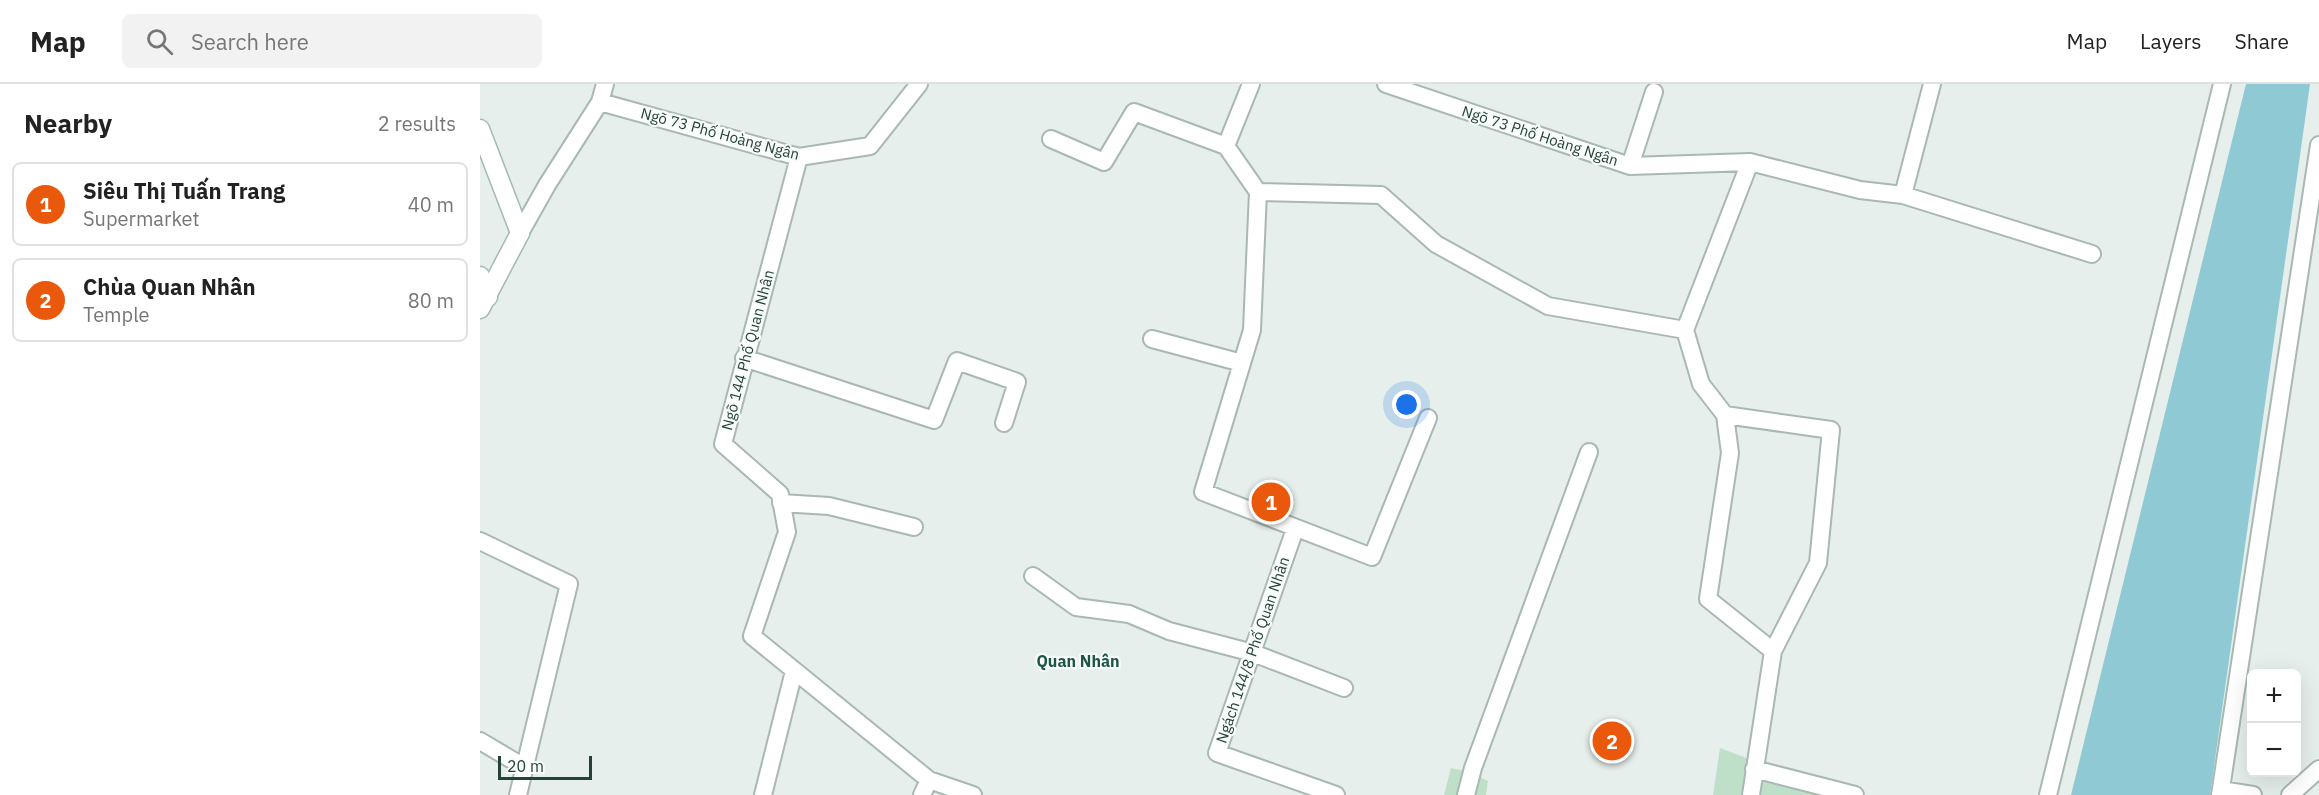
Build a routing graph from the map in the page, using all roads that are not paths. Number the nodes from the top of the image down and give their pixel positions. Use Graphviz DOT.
graph roads {
  1 [pos="605,84"];
  2 [pos="920,84"];
  3 [pos="1251,84"];
  4 [pos="1386,84"];
  5 [pos="1932,84"];
  6 [pos="2222,84"];
  7 [pos="1422,90"];
  8 [pos="1654,92"];
  9 [pos="600,102"];
  10 [pos="480,129"];
  11 [pos="1051,139"];
  12 [pos="2319,145"];
  13 [pos="1226,146"];
  14 [pos="799,157"];
  15 [pos="1750,162"];
  16 [pos="1630,166"];
  17 [pos="1258,192"];
  18 [pos="1903,195"];
  19 [pos="520,233"];
  20 [pos="2092,254"];
  21 [pos="480,276"];
  22 [pos="484,303"];
  23 [pos="1684,330"];
  24 [pos="1152,339"];
  25 [pos="744,358"];
  26 [pos="1242,363"];
  27 [pos="1725,415"];
  28 [pos="1428,418"];
  29 [pos="1004,423"];
  30 [pos="1589,452"];
  31 [pos="781,503"];
  32 [pos="914,527"];
  33 [pos="1295,529"];
  34 [pos="480,541"];
  35 [pos="1033,576"];
  36 [pos="1773,651"];
  37 [pos="1253,653"];
  38 [pos="794,671"];
  39 [pos="1344,688"];
  40 [pos="480,741"];
  41 [pos="524,767"];
  42 [pos="2319,769"];
  43 [pos="1754,770"];
  44 [pos="926,788"];
  45 [pos="2221,792"];
  46 [pos="518,795"];
  47 [pos="764,795"];
  48 [pos="973,795"];
  49 [pos="1336,795"];
  50 [pos="1466,795"];
  51 [pos="1751,795"];
  52 [pos="1854,795"];
  53 [pos="2048,795"];
  54 [pos="2253,795"];
  55 [pos="2290,795"];
  1 -- 9 [label="lane"];
  2 -- 14 [label="lane, Ngõ 73 Phố Hoàng Ngân"];
  3 -- 13 [label="lane"];
  4 -- 7 [label="lane, Ngõ 73 Phố Hoàng Ngân"];
  5 -- 18 [label="lane"];
  6 -- 53 [label="lane"];
  7 -- 16 [label="lane, Ngõ 73 Phố Hoàng Ngân"];
  8 -- 16 [label="lane"];
  9 -- 14 [label="lane, Ngõ 73 Phố Hoàng Ngân"];
  9 -- 19 [label="lane"];
  10 -- 19 [label="main road"];
  11 -- 13 [label="lane"];
  12 -- 45 [label="lane"];
  13 -- 17 [label="lane"];
  14 -- 25 [label="lane, Ngõ 144 Phố Quan Nhân"];
  15 -- 16 [label="lane, Ngõ 73 Phố Hoàng Ngân"];
  15 -- 18 [label="lane, Ngõ 73 Phố Hoàng Ngân"];
  15 -- 23 [label="lane"];
  17 -- 23 [label="lane"];
  17 -- 26 [label="lane"];
  18 -- 20 [label="lane, Ngõ 73 Phố Hoàng Ngân"];
  19 -- 22 [label="main road"];
  21 -- 22 [label="main road"];
  23 -- 27 [label="lane"];
  24 -- 26 [label="lane"];
  25 -- 29 [label="lane"];
  25 -- 31 [label="lane, Ngõ 144 Phố Quan Nhân"];
  26 -- 33 [label="lane"];
  27 -- 36 [label="lane"];
  27 -- 36 [label="lane"];
  28 -- 33 [label="lane"];
  30 -- 50 [label="lane"];
  31 -- 32 [label="lane"];
  31 -- 38 [label="lane, Ngõ 144 Phố Quan Nhân"];
  33 -- 37 [label="lane, Ngách 144/8 Phố Quan Nhân"];
  34 -- 41 [label="lane"];
  35 -- 37 [label="lane"];
  36 -- 43 [label="lane"];
  37 -- 39 [label="lane"];
  37 -- 49 [label="lane, Ngách 144/8 Phố Quan Nhân"];
  38 -- 44 [label="lane, Ngõ 144 Phố Quan Nhân"];
  38 -- 47 [label="lane"];
  40 -- 41 [label="lane"];
  41 -- 46 [label="lane"];
  42 -- 55 [label="lane"];
  43 -- 51 [label="lane"];
  43 -- 52 [label="lane"];
  44 -- 48 [label="lane, Ngõ 144 Phố Quan Nhân"];
  45 -- 54 [label="lane"];
}
